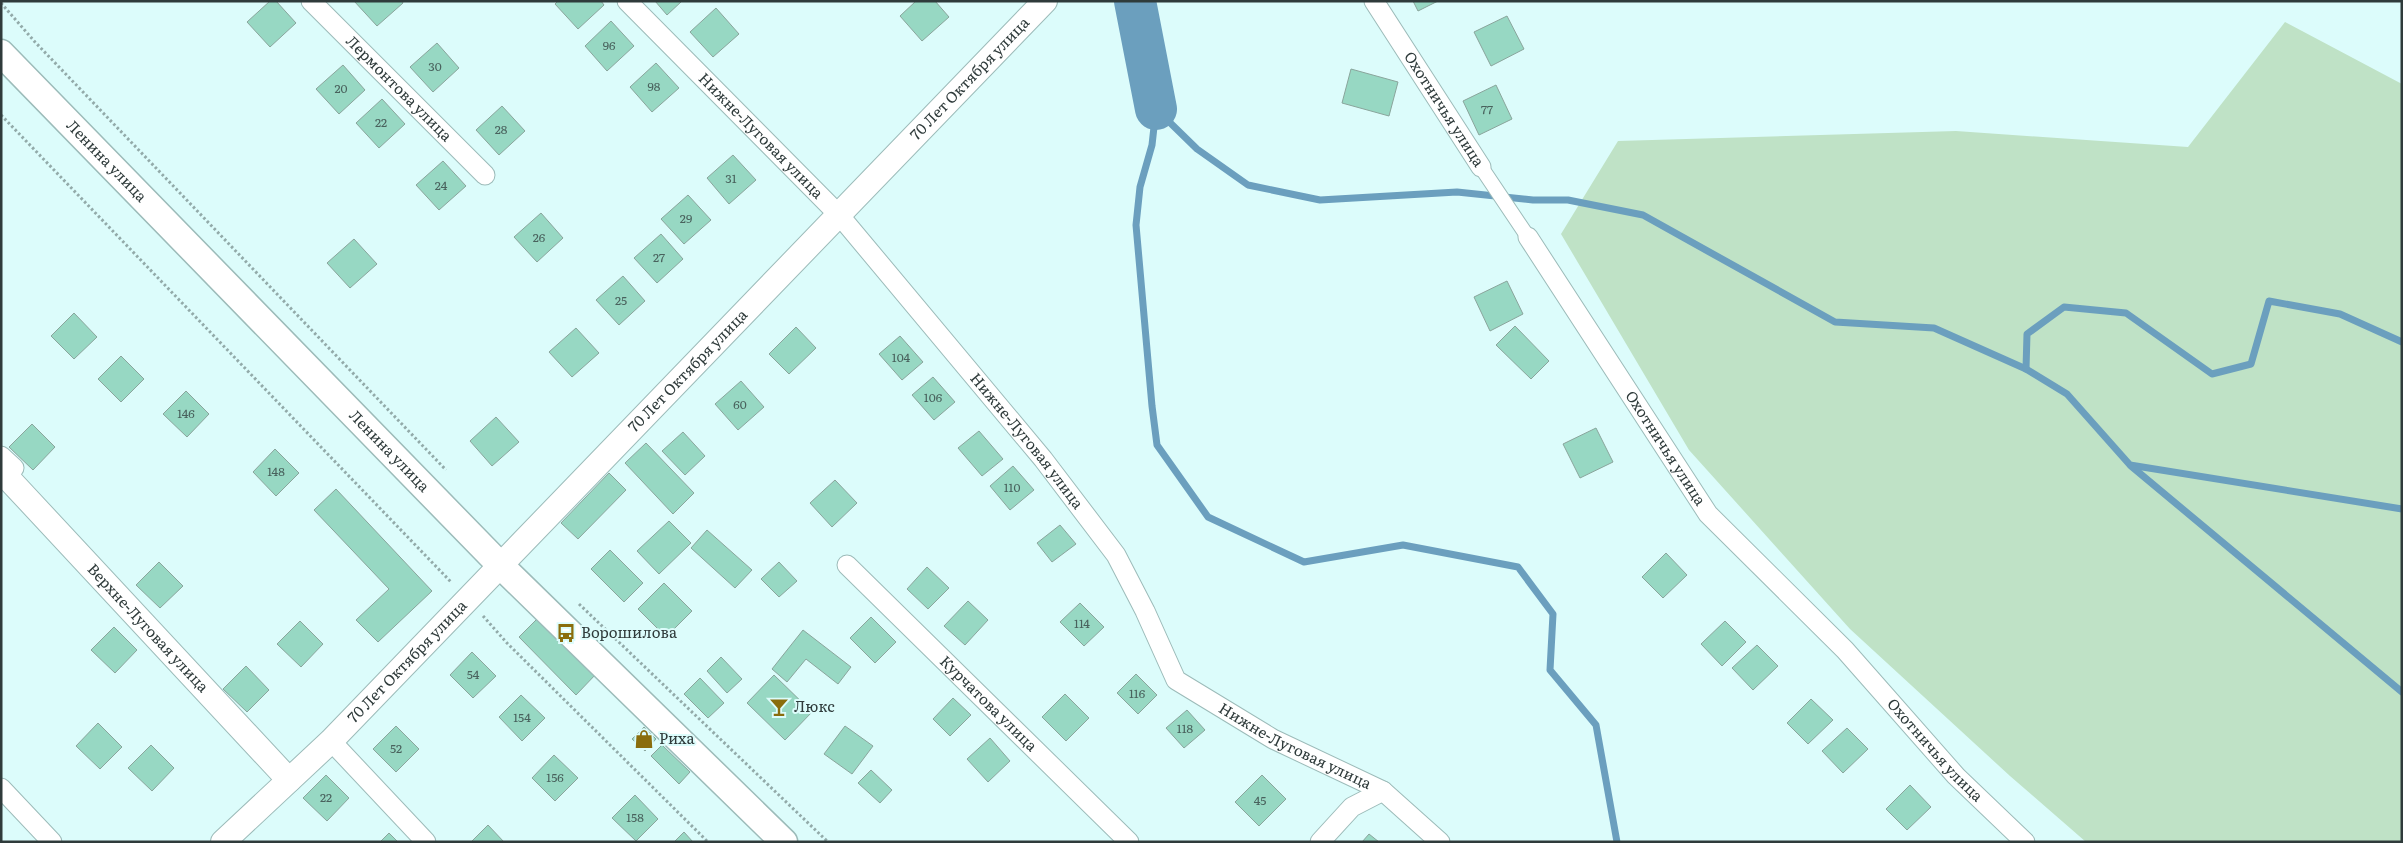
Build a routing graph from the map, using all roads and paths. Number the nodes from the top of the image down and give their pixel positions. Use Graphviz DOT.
graph roads {
  1 [pos="311,1"];
  2 [pos="627,1"];
  3 [pos="1045,1"];
  4 [pos="1374,1"];
  5 [pos="1,4"];
  6 [pos="1,53"];
  7 [pos="1,115"];
  8 [pos="1481,167"];
  9 [pos="485,175"];
  10 [pos="840,216"];
  11 [pos="1528,237"];
  12 [pos="6,470"];
  13 [pos="450,475"];
  14 [pos="847,565"];
  15 [pos="501,566"];
  16 [pos="468,600"];
  17 [pos="577,602"];
  18 [pos="331,741"];
  19 [pos="289,780"];
  20 [pos="1,788"];
  21 [pos="1383,791"];
  22 [pos="52,842"];
  23 [pos="223,842"];
  24 [pos="426,842"];
  25 [pos="708,842"];
  26 [pos="784,842"];
  27 [pos="828,842"];
  28 [pos="1129,842"];
  29 [pos="1320,842"];
  30 [pos="1440,842"];
  31 [pos="2025,842"];
  1 -- 9 [label="street, Лермонтова улица"];
  2 -- 10 [label="street, Нижне-Луговая улица"];
  3 -- 10 [label="street, 70 Лет Октября улица"];
  4 -- 8 [label="street, Охотничья улица"];
  5 -- 13 [label="path"];
  6 -- 15 [label="main road, Ленина улица"];
  7 -- 16 [label="path"];
  8 -- 11 [label="street, Охотничья улица"];
  10 -- 15 [label="street, 70 Лет Октября улица"];
  10 -- 21 [label="street, Нижне-Луговая улица"];
  11 -- 31 [label="street, Охотничья улица"];
  12 -- 19 [label="street, Верхне-Луговая улица"];
  14 -- 28 [label="street, Курчатова улица"];
  15 -- 16 [label="street, 70 Лет Октября улица"];
  15 -- 26 [label="main road, Ленина улица"];
  16 -- 18 [label="street, 70 Лет Октября улица"];
  16 -- 25 [label="path"];
  17 -- 27 [label="path"];
  18 -- 19 [label="street, 70 Лет Октября улица"];
  18 -- 24 [label="street"];
  19 -- 23 [label="street, 70 Лет Октября улица"];
  20 -- 22 [label="street"];
  21 -- 29 [label="street"];
  21 -- 30 [label="street, Нижне-Луговая улица"];
}
